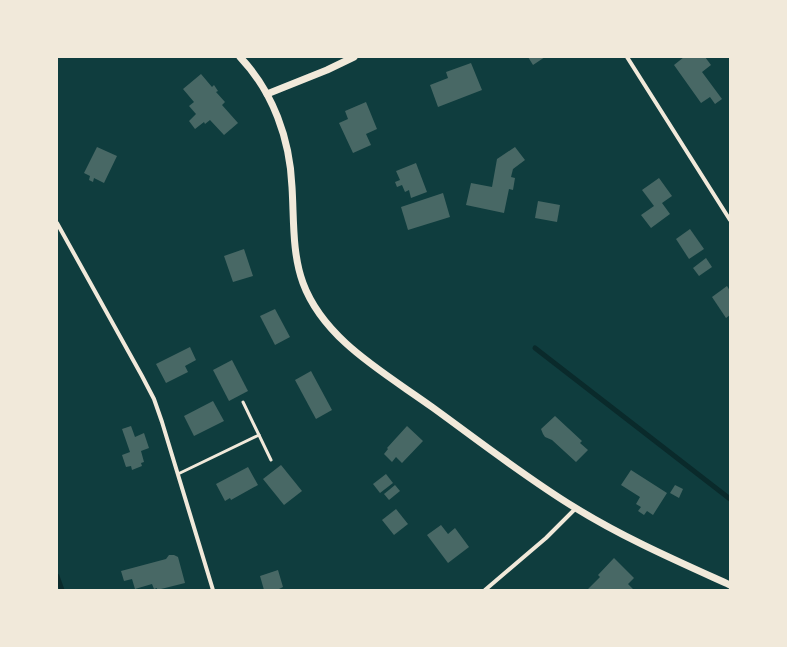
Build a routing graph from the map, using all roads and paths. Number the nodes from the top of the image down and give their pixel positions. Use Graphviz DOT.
graph roads {
  1 [pos="240,57"];
  2 [pos="354,57"];
  3 [pos="627,57"];
  4 [pos="267,94"];
  5 [pos="730,220"];
  6 [pos="57,223"];
  7 [pos="243,402"];
  8 [pos="259,435"];
  9 [pos="271,460"];
  10 [pos="178,474"];
  11 [pos="576,508"];
  12 [pos="730,585"];
  13 [pos="213,590"];
  14 [pos="485,590"];
  1 -- 4 [label="street"];
  2 -- 4 [label="street"];
  3 -- 5 [label="street"];
  4 -- 11 [label="street"];
  6 -- 10 [label="street"];
  7 -- 8 [label="lane"];
  8 -- 9 [label="lane"];
  8 -- 10 [label="lane"];
  10 -- 13 [label="street"];
  11 -- 12 [label="street"];
  11 -- 14 [label="street"];
}
